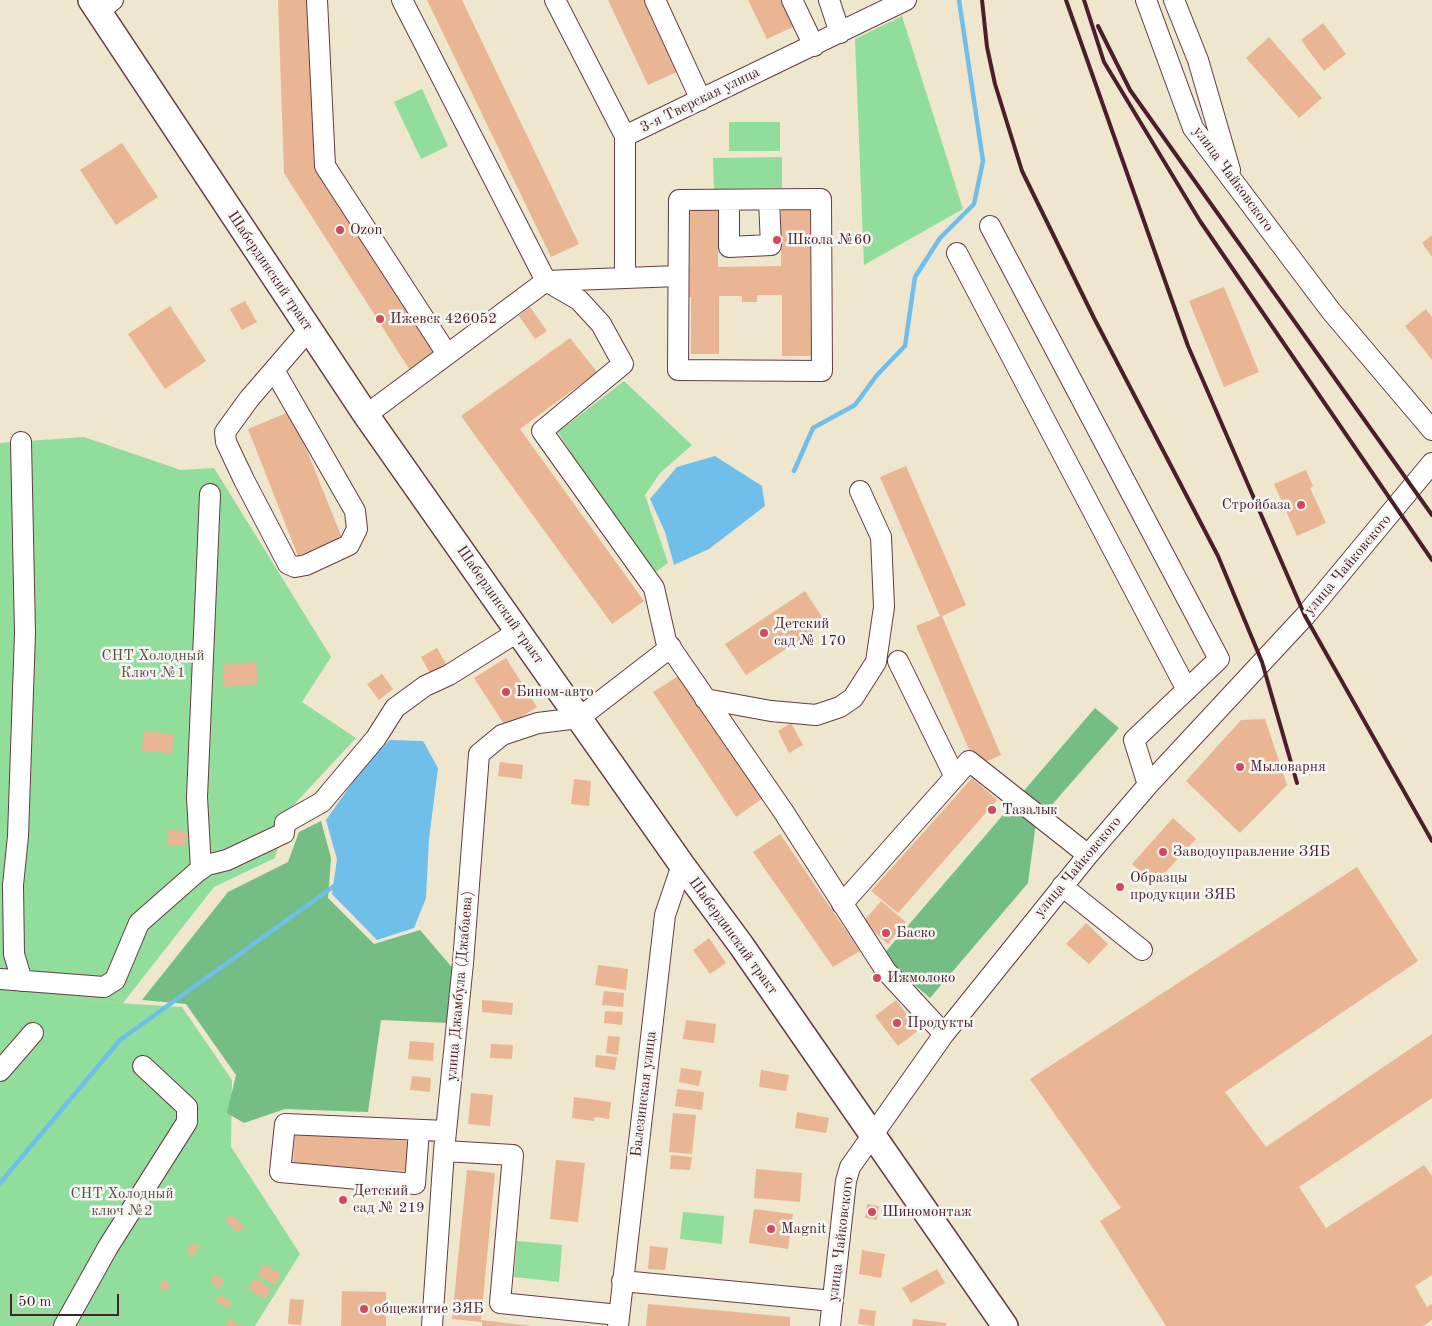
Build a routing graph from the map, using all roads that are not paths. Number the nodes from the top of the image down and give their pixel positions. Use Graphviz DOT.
graph roads {
  1 [pos="317,0"];
  2 [pos="402,0"];
  3 [pos="555,0"];
  4 [pos="655,0"];
  5 [pos="792,0"];
  6 [pos="829,0"];
  7 [pos="906,0"];
  8 [pos="1146,0"];
  9 [pos="1174,0"];
  10 [pos="101,4"];
  11 [pos="840,33"];
  12 [pos="814,46"];
  13 [pos="701,100"];
  14 [pos="625,136"];
  15 [pos="1233,182"];
  16 [pos="729,200"];
  17 [pos="769,200"];
  18 [pos="990,226"];
  19 [pos="957,253"];
  20 [pos="678,276"];
  21 [pos="625,278"];
  22 [pos="546,281"];
  23 [pos="309,330"];
  24 [pos="447,354"];
  25 [pos="274,370"];
  26 [pos="366,415"];
  27 [pos="1432,430"];
  28 [pos="21,442"];
  29 [pos="1432,463"];
  30 [pos="860,491"];
  31 [pos="210,494"];
  32 [pos="518,632"];
  33 [pos="671,646"];
  34 [pos="898,661"];
  35 [pos="1187,690"];
  36 [pos="705,699"];
  37 [pos="579,718"];
  38 [pos="954,777"];
  39 [pos="1148,785"];
  40 [pos="1088,854"];
  41 [pos="682,865"];
  42 [pos="201,869"];
  43 [pos="1062,886"];
  44 [pos="842,904"];
  45 [pos="1142,950"];
  46 [pos="0,980"];
  47 [pos="22,980"];
  48 [pos="33,1033"];
  49 [pos="944,1034"];
  50 [pos="143,1066"];
  51 [pos="0,1071"];
  52 [pos="419,1130"];
  53 [pos="873,1137"];
  54 [pos="445,1141"];
  55 [pos="622,1281"];
  56 [pos="833,1301"];
  57 [pos="618,1321"];
  58 [pos="64,1326"];
  59 [pos="432,1326"];
  60 [pos="830,1326"];
  61 [pos="1005,1326"];
  1 -- 24 [label="street"];
  2 -- 22 [label="street"];
  3 -- 14 [label="street"];
  4 -- 13 [label="street"];
  5 -- 12 [label="street"];
  6 -- 11 [label="street"];
  7 -- 11 [label="street, 3-я Тверская улица"];
  8 -- 15 [label="street, улица Чайковского"];
  9 -- 15 [label="street"];
  10 -- 23 [label="main road, Шабердинский тракт"];
  11 -- 12 [label="street, 3-я Тверская улица"];
  12 -- 13 [label="street, 3-я Тверская улица"];
  13 -- 14 [label="street, 3-я Тверская улица"];
  14 -- 21 [label="street, 3-я Тверская улица"];
  15 -- 27 [label="street, улица Чайковского"];
  16 -- 17 [label="street"];
  16 -- 17 [label="street"];
  16 -- 20 [label="street"];
  17 -- 20 [label="street"];
  18 -- 35 [label="street"];
  19 -- 35 [label="street"];
  20 -- 21 [label="street"];
  21 -- 22 [label="street"];
  22 -- 24 [label="street"];
  22 -- 33 [label="street"];
  23 -- 25 [label="street"];
  23 -- 26 [label="main road, Шабердинский тракт"];
  24 -- 26 [label="street"];
  25 -- 25 [label="street"];
  26 -- 32 [label="main road, Шабердинский тракт"];
  28 -- 47 [label="street"];
  29 -- 39 [label="street, улица Чайковского"];
  30 -- 36 [label="street"];
  31 -- 42 [label="street"];
  32 -- 37 [label="main road, Шабердинский тракт"];
  32 -- 42 [label="street"];
  33 -- 36 [label="street"];
  33 -- 37 [label="street"];
  34 -- 38 [label="street"];
  35 -- 39 [label="street"];
  36 -- 44 [label="street"];
  37 -- 41 [label="main road, Шабердинский тракт"];
  37 -- 54 [label="street, улица Джамбула (Джабаева)"];
  38 -- 40 [label="street"];
  38 -- 44 [label="street"];
  39 -- 40 [label="street, улица Чайковского"];
  40 -- 43 [label="street, улица Чайковского"];
  41 -- 53 [label="main road, Шабердинский тракт"];
  41 -- 55 [label="street, Балезинская улица"];
  42 -- 47 [label="street"];
  43 -- 45 [label="street"];
  43 -- 49 [label="street, улица Чайковского"];
  44 -- 49 [label="street"];
  46 -- 47 [label="street"];
  48 -- 51 [label="street"];
  49 -- 53 [label="street, улица Чайковского"];
  50 -- 58 [label="street"];
  52 -- 52 [label="street"];
  52 -- 54 [label="street"];
  53 -- 56 [label="street, улица Чайковского"];
  53 -- 61 [label="main road, Шабердинский тракт"];
  54 -- 57 [label="street"];
  54 -- 59 [label="street, улица Джамбула (Джабаева)"];
  55 -- 56 [label="street"];
  55 -- 57 [label="street, Балезинская улица"];
  56 -- 60 [label="street, улица Чайковского"];
}
